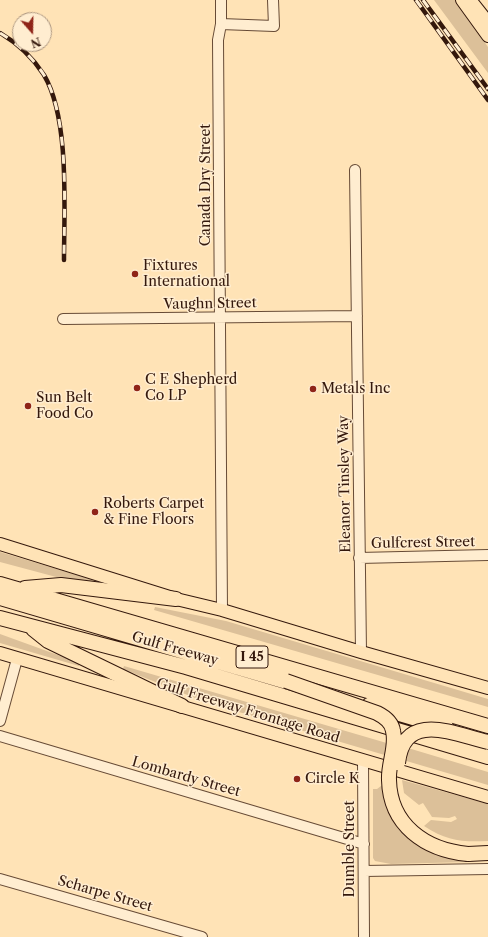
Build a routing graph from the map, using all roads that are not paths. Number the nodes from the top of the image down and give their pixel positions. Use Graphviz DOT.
graph roads {
  1 [pos="221,0"];
  2 [pos="273,0"];
  3 [pos="462,0"];
  4 [pos="469,0"];
  5 [pos="221,24"];
  6 [pos="488,24"];
  7 [pos="488,36"];
  8 [pos="355,170"];
  9 [pos="357,316"];
  10 [pos="221,318"];
  11 [pos="63,319"];
  12 [pos="0,544"];
  13 [pos="488,555"];
  14 [pos="360,558"];
  15 [pos="0,584"];
  16 [pos="16,589"];
  17 [pos="0,598"];
  18 [pos="176,599"];
  19 [pos="222,610"];
  20 [pos="0,618"];
  21 [pos="29,626"];
  22 [pos="360,652"];
  23 [pos="0,653"];
  24 [pos="17,659"];
  25 [pos="286,681"];
  26 [pos="488,688"];
  27 [pos="182,706"];
  28 [pos="0,721"];
  29 [pos="488,726"];
  30 [pos="0,736"];
  31 [pos="488,741"];
  32 [pos="488,757"];
  33 [pos="363,761"];
  34 [pos="488,797"];
  35 [pos="364,844"];
  36 [pos="488,846"];
  37 [pos="468,850"];
  38 [pos="488,853"];
  39 [pos="488,869"];
  40 [pos="364,871"];
  41 [pos="0,879"];
  42 [pos="202,937"];
  43 [pos="364,937"];
  1 -- 5 [label="street, Canada Dry Street"];
  2 -- 5 [label="street"];
  3 -- 7 [label="main road"];
  4 -- 6 [label="highway"];
  5 -- 10 [label="street, Canada Dry Street"];
  8 -- 9 [label="street, Eleanor Tinsley Way"];
  9 -- 10 [label="street, Vaughn Street"];
  9 -- 14 [label="street, Eleanor Tinsley Way"];
  10 -- 11 [label="street, Vaughn Street"];
  10 -- 19 [label="street, Canada Dry Street"];
  12 -- 18 [label="main road"];
  13 -- 14 [label="street, Gulfcrest Street"];
  14 -- 22 [label="street, Eleanor Tinsley Way"];
  15 -- 16 [label="highway, Gulf Freeway / I 45"];
  16 -- 18 [label="highway"];
  16 -- 29 [label="highway, Gulf Freeway / I 45"];
  17 -- 25 [label="highway, Gulf Freeway"];
  18 -- 19 [label="main road"];
  19 -- 22 [label="main road"];
  20 -- 21 [label="highway, Gulf Freeway / I 45"];
  21 -- 27 [label="highway"];
  21 -- 32 [label="highway, Gulf Freeway / I 45"];
  22 -- 26 [label="main road"];
  23 -- 24 [label="main road, Gulf Freeway Frontage Road"];
  24 -- 27 [label="main road, Gulf Freeway Frontage Road"];
  24 -- 28 [label="street"];
  25 -- 31 [label="highway, Gulf Freeway, bridge"];
  25 -- 37 [label="highway, bridge"];
  27 -- 33 [label="main road, Gulf Freeway Frontage Road"];
  30 -- 35 [label="street, Lombardy Street"];
  31 -- 37 [label="highway, bridge"];
  33 -- 34 [label="main road, Gulf Freeway Frontage Road"];
  33 -- 35 [label="street, Dumble Street"];
  35 -- 40 [label="street, Dumble Street"];
  36 -- 37 [label="highway"];
  37 -- 38 [label="highway"];
  39 -- 40 [label="street"];
  40 -- 43 [label="street, Dumble Street"];
  41 -- 42 [label="street, Scharpe Street"];
}
